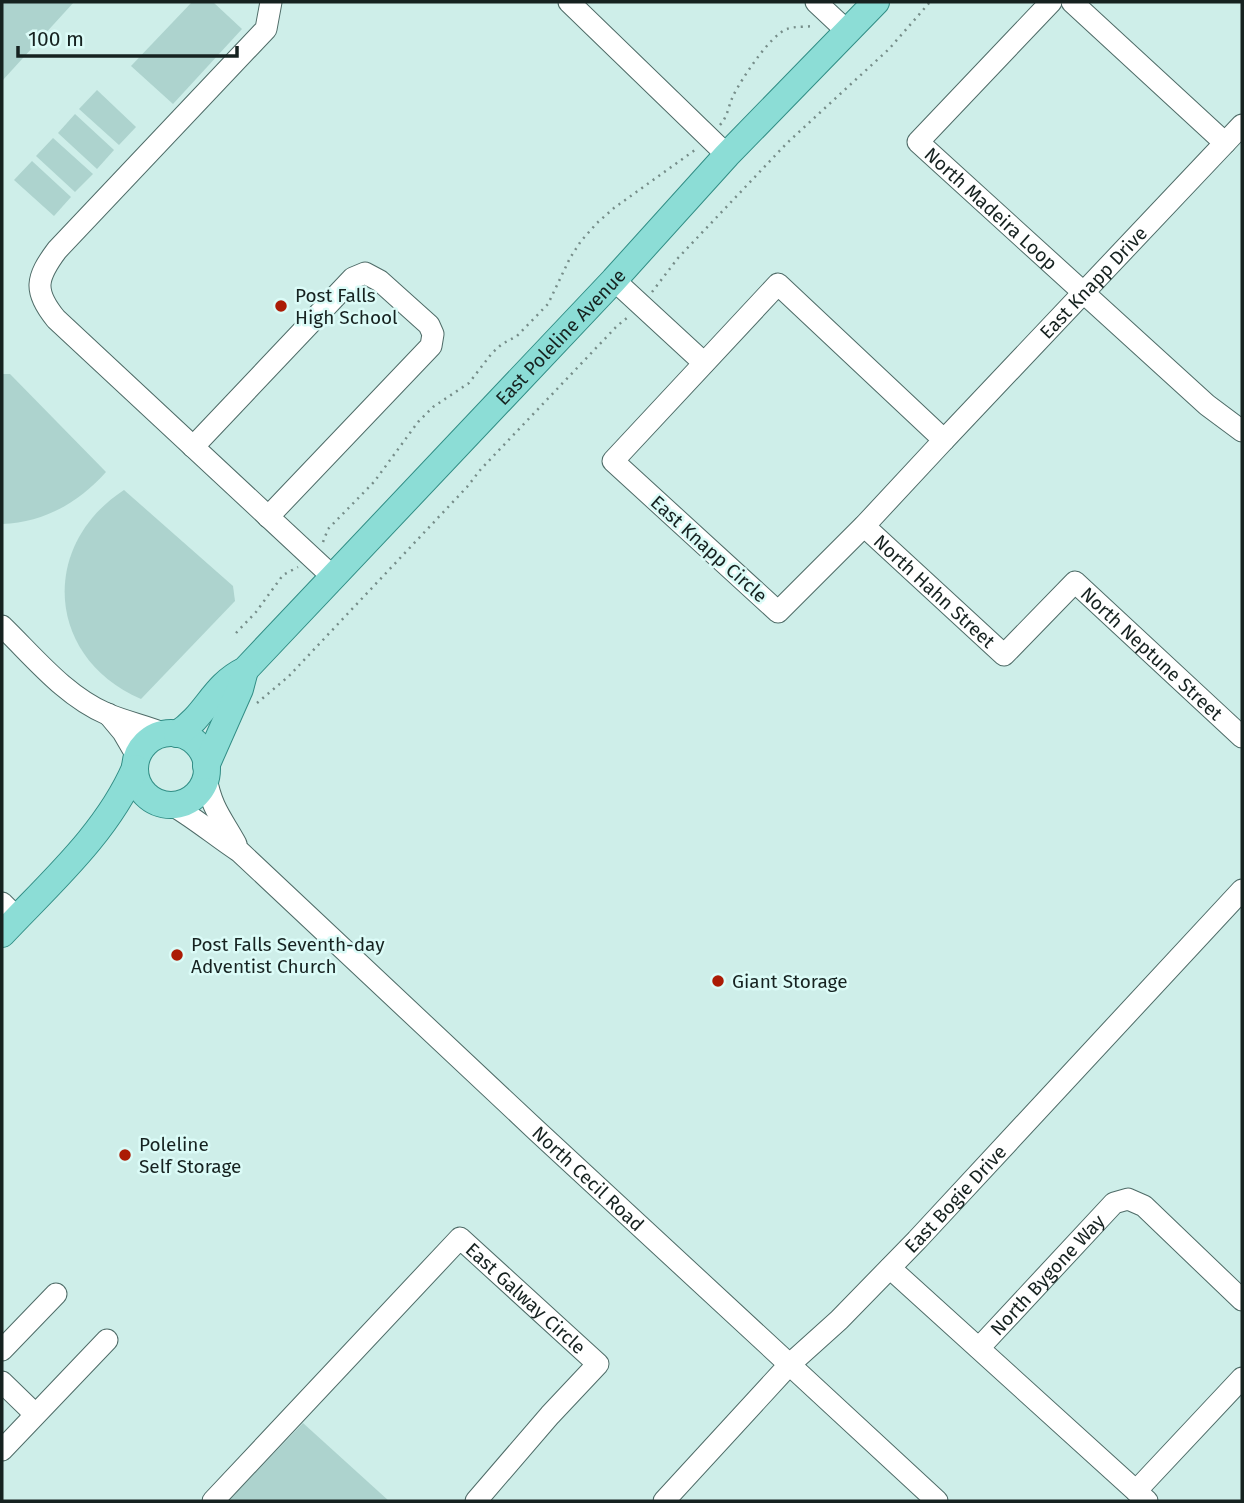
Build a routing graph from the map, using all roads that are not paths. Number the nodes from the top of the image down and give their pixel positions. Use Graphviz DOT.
graph roads {
  1 [pos="271,2"];
  2 [pos="569,2"];
  3 [pos="876,2"];
  4 [pos="1051,2"];
  5 [pos="1072,2"];
  6 [pos="822,7"];
  7 [pos="848,32"];
  8 [pos="1242,125"];
  9 [pos="1225,143"];
  10 [pos="727,155"];
  11 [pos="614,280"];
  12 [pos="1083,291"];
  13 [pos="704,363"];
  14 [pos="1242,431"];
  15 [pos="944,440"];
  16 [pos="193,447"];
  17 [pos="268,517"];
  18 [pos="864,526"];
  19 [pos="332,577"];
  20 [pos="2,626"];
  21 [pos="1004,655"];
  22 [pos="245,670"];
  23 [pos="108,715"];
  24 [pos="171,734"];
  25 [pos="1242,737"];
  26 [pos="136,762"];
  27 [pos="206,772"];
  28 [pos="166,805"];
  29 [pos="98,831"];
  30 [pos="240,852"];
  31 [pos="1242,890"];
  32 [pos="7,918"];
  33 [pos="890,1268"];
  34 [pos="56,1294"];
  35 [pos="1242,1300"];
  36 [pos="107,1340"];
  37 [pos="979,1348"];
  38 [pos="2,1350"];
  39 [pos="789,1365"];
  40 [pos="1242,1378"];
  41 [pos="2,1382"];
  42 [pos="35,1414"];
  43 [pos="2,1450"];
  44 [pos="1141,1496"];
  45 [pos="213,1501"];
  46 [pos="476,1501"];
  47 [pos="664,1501"];
  48 [pos="937,1501"];
  1 -- 16 [label="street"];
  2 -- 10 [label="street"];
  3 -- 7 [label="main road, East Poleline Avenue"];
  4 -- 12 [label="street, North Madeira Loop"];
  5 -- 9 [label="street"];
  6 -- 7 [label="street"];
  7 -- 10 [label="main road, East Poleline Avenue"];
  8 -- 9 [label="street, East Knapp Drive"];
  9 -- 12 [label="street, East Knapp Drive"];
  10 -- 11 [label="main road, East Poleline Avenue"];
  11 -- 13 [label="street"];
  11 -- 19 [label="main road, East Poleline Avenue"];
  12 -- 14 [label="street"];
  12 -- 15 [label="street, East Knapp Drive"];
  13 -- 15 [label="street, East Knapp Circle"];
  13 -- 18 [label="street, East Knapp Circle"];
  15 -- 18 [label="street, East Knapp Circle"];
  16 -- 17 [label="street"];
  16 -- 17 [label="street"];
  17 -- 19 [label="street"];
  18 -- 21 [label="street, North Hahn Street"];
  19 -- 22 [label="main road, East Poleline Avenue"];
  20 -- 23 [label="street"];
  21 -- 25 [label="street, North Neptune Street"];
  22 -- 24 [label="main road, East Poleline Avenue"];
  22 -- 27 [label="main road, East Poleline Avenue"];
  23 -- 24 [label="street"];
  23 -- 26 [label="street"];
  24 -- 26 [label="main road"];
  24 -- 27 [label="main road"];
  26 -- 28 [label="main road"];
  26 -- 29 [label="main road"];
  27 -- 28 [label="main road"];
  27 -- 30 [label="street, North Cecil Road"];
  28 -- 29 [label="main road"];
  28 -- 30 [label="street, North Cecil Road"];
  29 -- 32 [label="main road"];
  30 -- 39 [label="street, North Cecil Road"];
  31 -- 33 [label="street, East Bogie Drive"];
  33 -- 37 [label="street"];
  33 -- 39 [label="street, East Bogie Drive"];
  34 -- 38 [label="street"];
  35 -- 37 [label="street, North Bygone Way"];
  36 -- 42 [label="street"];
  37 -- 44 [label="street"];
  39 -- 47 [label="street, East Bogie Drive"];
  39 -- 48 [label="street, North Cecil Road"];
  40 -- 44 [label="street"];
  41 -- 42 [label="street"];
  42 -- 43 [label="street"];
  45 -- 46 [label="street, East Galway Circle"];
}
